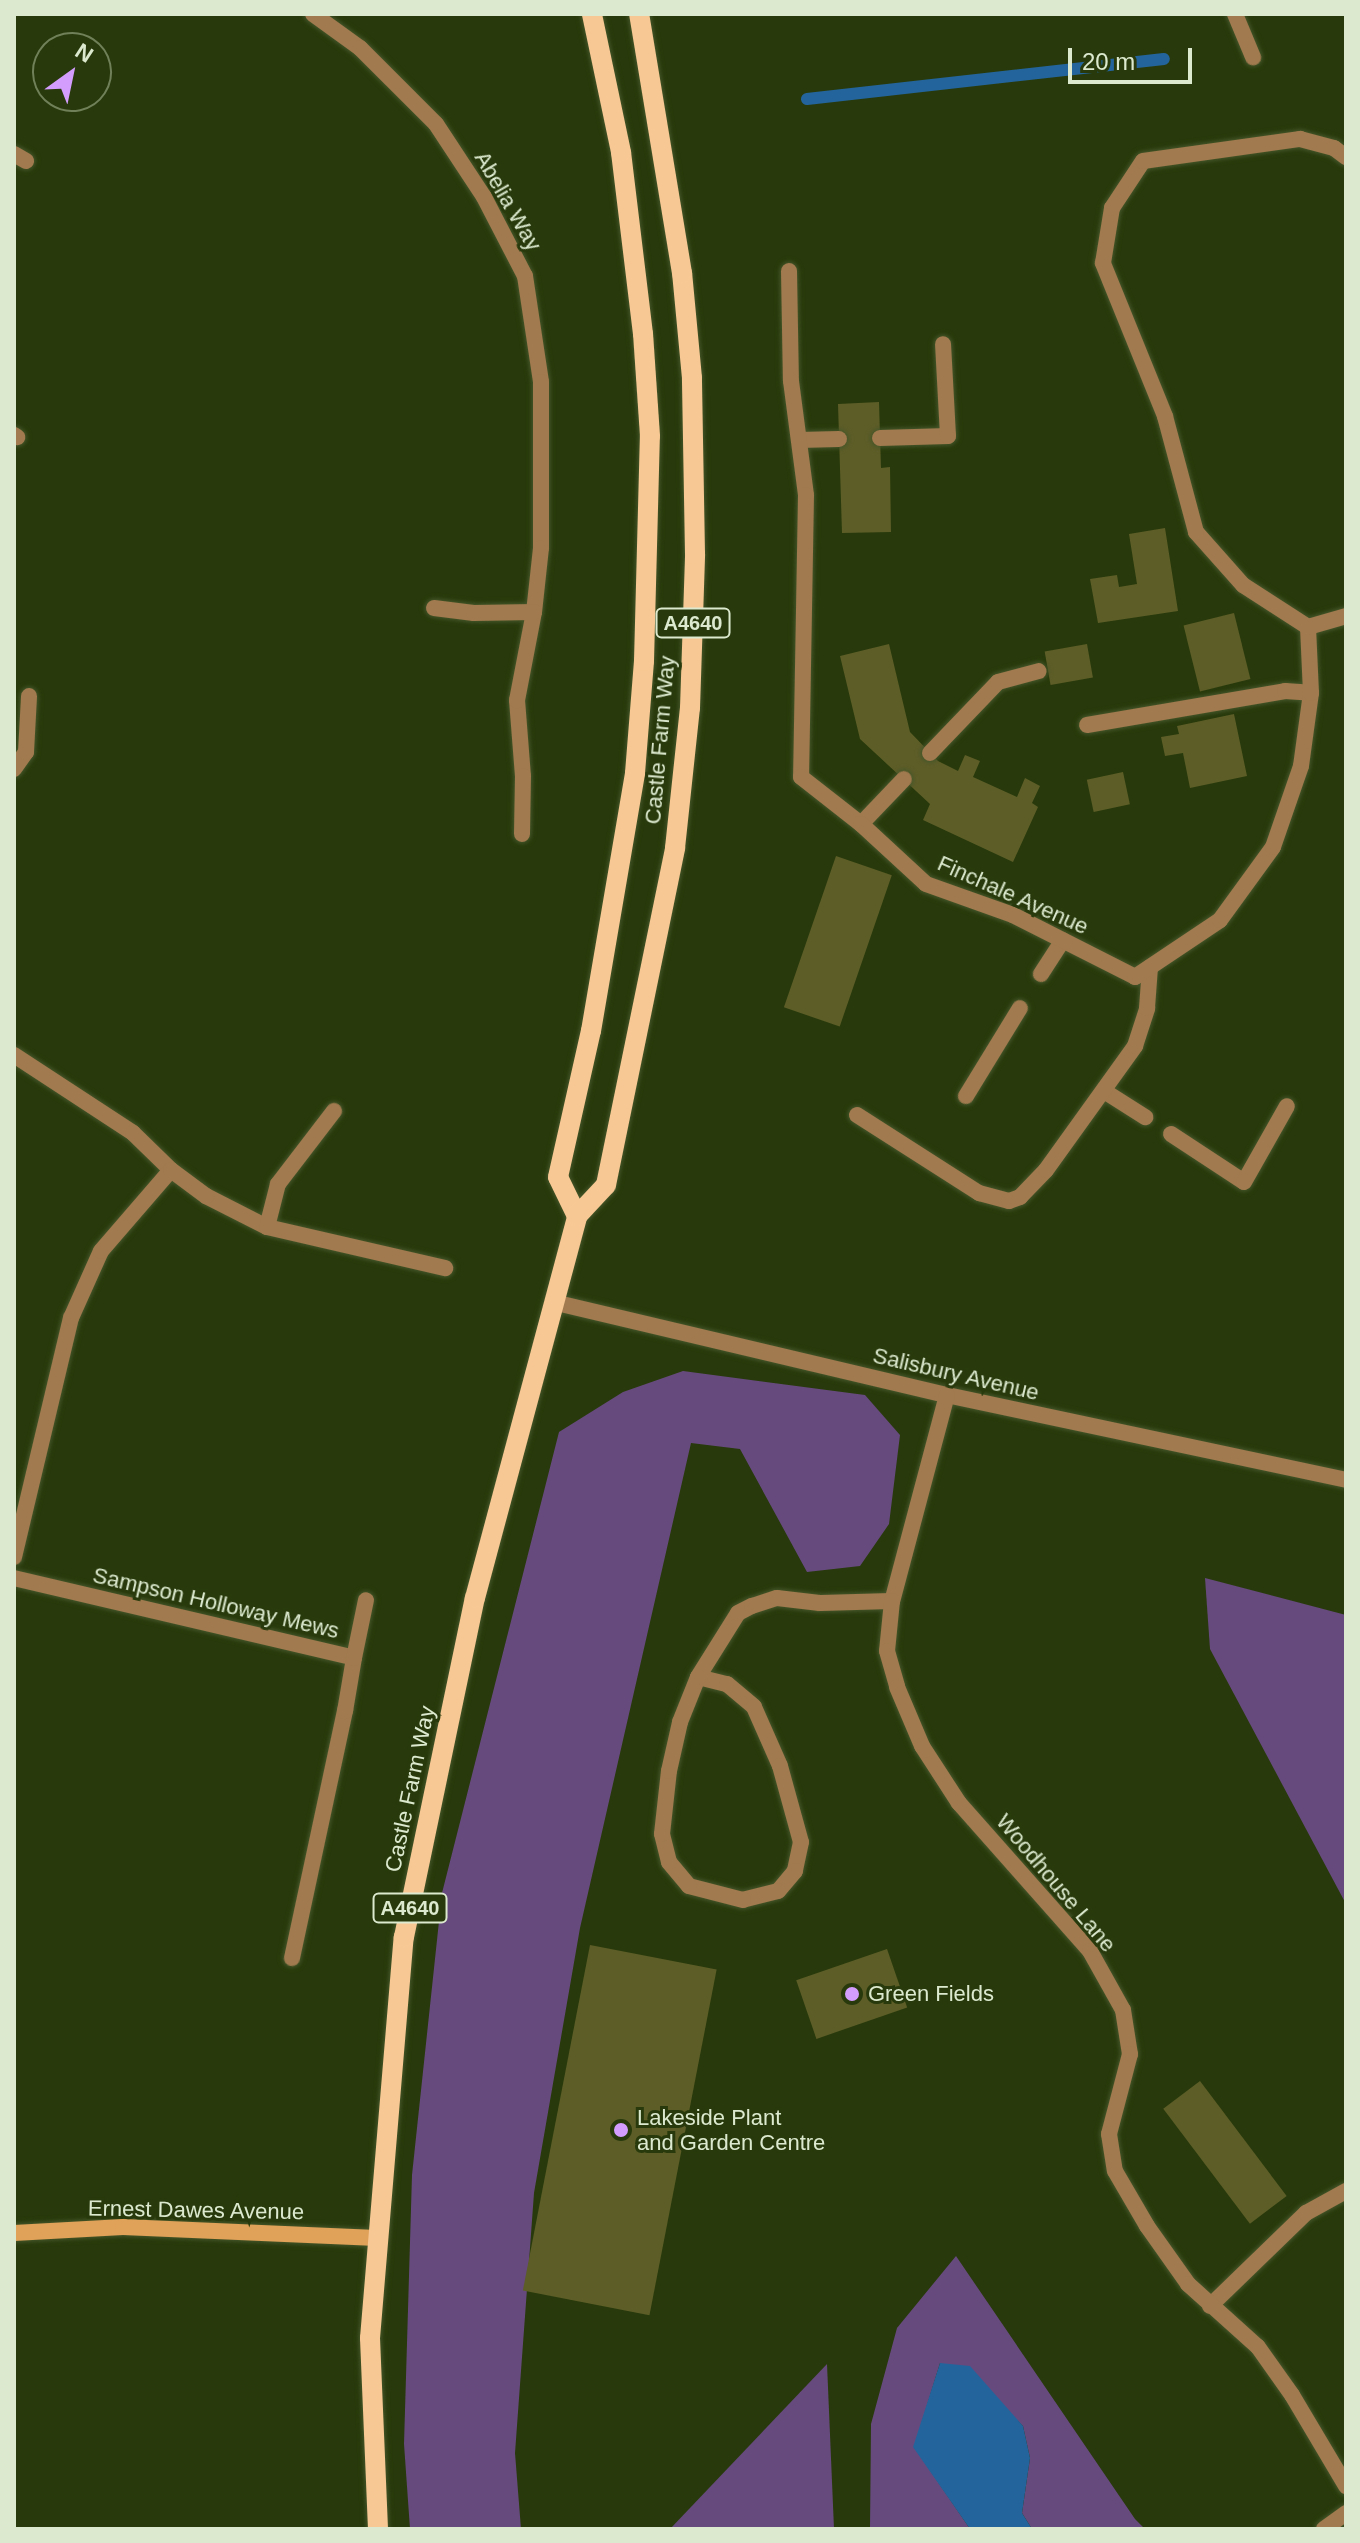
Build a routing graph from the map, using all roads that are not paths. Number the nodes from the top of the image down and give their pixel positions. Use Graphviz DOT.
graph roads {
  1 [pos="313,14"];
  2 [pos="592,14"];
  3 [pos="639,14"];
  4 [pos="1235,14"];
  5 [pos="1253,57"];
  6 [pos="1346,157"];
  7 [pos="789,271"];
  8 [pos="943,344"];
  9 [pos="880,438"];
  10 [pos="839,439"];
  11 [pos="799,440"];
  12 [pos="434,608"];
  13 [pos="534,612"];
  14 [pos="1346,616"];
  15 [pos="1308,627"];
  16 [pos="1039,671"];
  17 [pos="1311,693"];
  18 [pos="29,696"];
  19 [pos="1087,725"];
  20 [pos="930,753"];
  21 [pos="14,769"];
  22 [pos="904,779"];
  23 [pos="861,824"];
  24 [pos="522,834"];
  25 [pos="1063,940"];
  26 [pos="1150,967"];
  27 [pos="1041,974"];
  28 [pos="1020,1008"];
  29 [pos="14,1055"];
  30 [pos="1104,1091"];
  31 [pos="966,1096"];
  32 [pos="1287,1106"];
  33 [pos="334,1111"];
  34 [pos="857,1115"];
  35 [pos="1145,1117"];
  36 [pos="1171,1134"];
  37 [pos="171,1170"];
  38 [pos="577,1216"];
  39 [pos="267,1227"];
  40 [pos="445,1268"];
  41 [pos="557,1303"];
  42 [pos="947,1395"];
  43 [pos="1346,1480"];
  44 [pos="14,1557"];
  45 [pos="14,1578"];
  46 [pos="366,1600"];
  47 [pos="892,1601"];
  48 [pos="354,1658"];
  49 [pos="698,1677"];
  50 [pos="292,1958"];
  51 [pos="1346,2191"];
  52 [pos="14,2233"];
  53 [pos="377,2238"];
  54 [pos="1210,2306"];
  55 [pos="1346,2486"];
  56 [pos="1346,2513"];
  57 [pos="378,2529"];
  58 [pos="1324,2529"];
  1 -- 13 [label="street, Abelia Way"];
  2 -- 38 [label="main road, Castle Farm Way / A4640"];
  3 -- 38 [label="main road, Castle Farm Way / A4640"];
  4 -- 5 [label="street"];
  6 -- 15 [label="street"];
  7 -- 11 [label="street, Finchale Avenue"];
  8 -- 9 [label="street"];
  10 -- 11 [label="street"];
  11 -- 23 [label="street, Finchale Avenue"];
  12 -- 13 [label="street"];
  13 -- 24 [label="street, Abelia Way"];
  14 -- 15 [label="street"];
  15 -- 17 [label="street"];
  16 -- 20 [label="street"];
  17 -- 19 [label="street"];
  17 -- 26 [label="street"];
  18 -- 21 [label="street"];
  22 -- 23 [label="street"];
  23 -- 25 [label="street, Finchale Avenue"];
  25 -- 26 [label="street, Finchale Avenue"];
  25 -- 27 [label="street"];
  26 -- 30 [label="street"];
  28 -- 31 [label="street"];
  29 -- 37 [label="street"];
  30 -- 34 [label="street"];
  30 -- 35 [label="street"];
  32 -- 36 [label="street"];
  33 -- 39 [label="street"];
  37 -- 39 [label="street"];
  37 -- 44 [label="street"];
  38 -- 41 [label="main road, Castle Farm Way / A4640"];
  39 -- 40 [label="street"];
  41 -- 42 [label="street, Salisbury Avenue"];
  41 -- 53 [label="main road, Castle Farm Way / A4640"];
  42 -- 43 [label="street, Salisbury Avenue"];
  42 -- 47 [label="street, Woodhouse Lane"];
  45 -- 48 [label="street, Sampson Holloway Mews"];
  46 -- 48 [label="street"];
  47 -- 49 [label="street"];
  47 -- 54 [label="street, Woodhouse Lane"];
  48 -- 50 [label="street, Sampson Holloway Mews"];
  49 -- 49 [label="street"];
  51 -- 54 [label="street"];
  52 -- 53 [label="street, Ernest Dawes Avenue"];
  53 -- 57 [label="main road, Castle Farm Way / A4640"];
  54 -- 55 [label="street, Woodhouse Lane"];
  56 -- 58 [label="street"];
}
